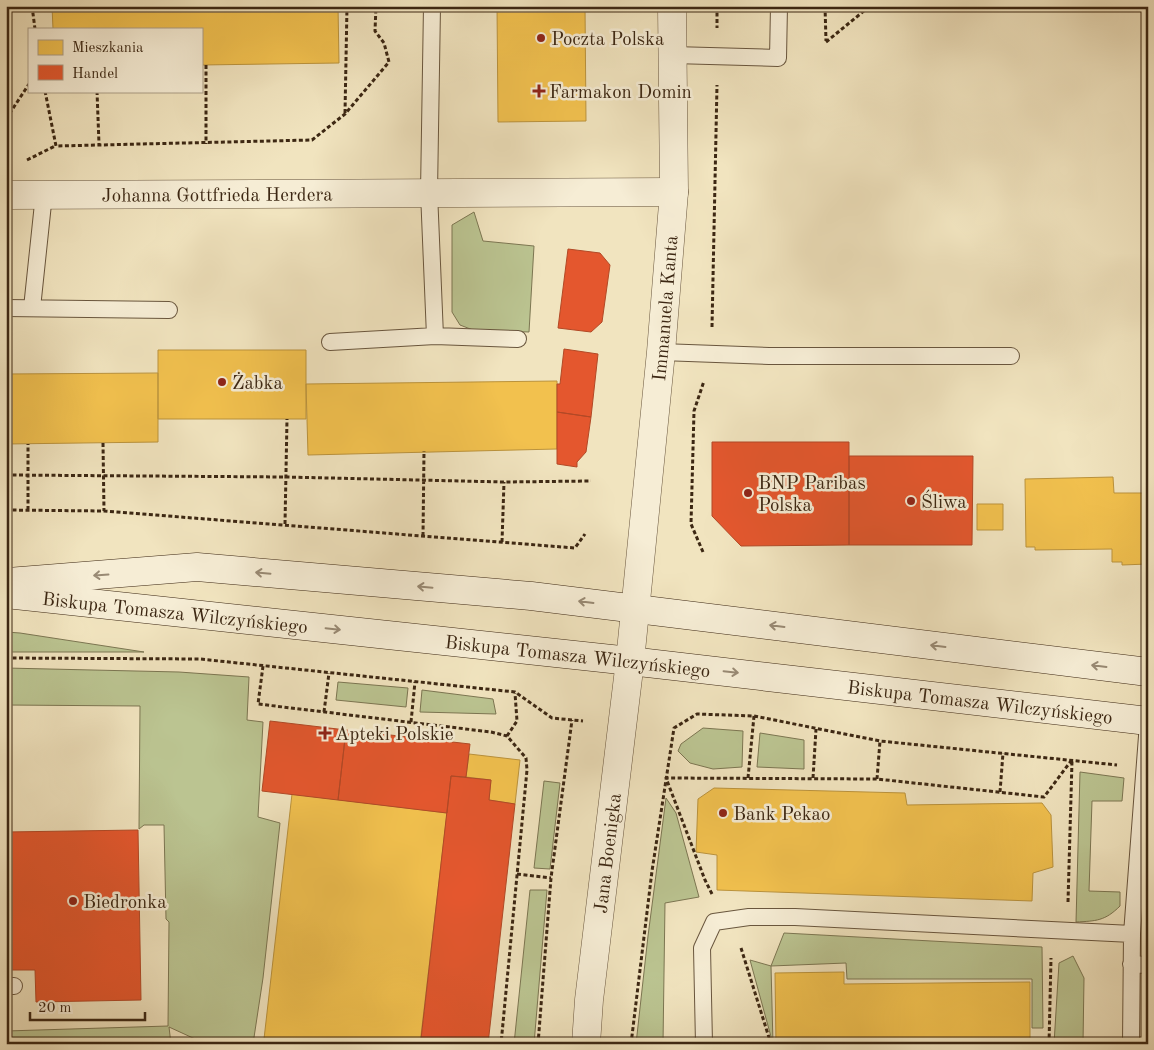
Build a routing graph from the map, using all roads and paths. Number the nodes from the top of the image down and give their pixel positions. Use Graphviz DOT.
graph roads {
  1 [pos="32,6"];
  2 [pos="347,6"];
  3 [pos="376,6"];
  4 [pos="432,6"];
  5 [pos="672,6"];
  6 [pos="717,6"];
  7 [pos="779,6"];
  8 [pos="825,6"];
  9 [pos="870,6"];
  10 [pos="35,28"];
  11 [pos="717,31"];
  12 [pos="673,55"];
  13 [pos="206,65"];
  14 [pos="717,77"];
  15 [pos="28,86"];
  16 [pos="45,92"];
  17 [pos="97,92"];
  18 [pos="345,114"];
  19 [pos="6,119"];
  20 [pos="99,144"];
  21 [pos="206,144"];
  22 [pos="56,146"];
  23 [pos="23,162"];
  24 [pos="429,192"];
  25 [pos="674,192"];
  26 [pos="6,194"];
  27 [pos="44,194"];
  28 [pos="6,308"];
  29 [pos="32,308"];
  30 [pos="170,310"];
  31 [pos="436,336"];
  32 [pos="711,336"];
  33 [pos="518,339"];
  34 [pos="330,342"];
  35 [pos="661,352"];
  36 [pos="1011,356"];
  37 [pos="705,379"];
  38 [pos="287,419"];
  39 [pos="103,443"];
  40 [pos="28,444"];
  41 [pos="424,451"];
  42 [pos="6,475"];
  43 [pos="28,476"];
  44 [pos="103,476"];
  45 [pos="286,478"];
  46 [pos="424,481"];
  47 [pos="591,481"];
  48 [pos="504,482"];
  49 [pos="6,510"];
  50 [pos="28,510"];
  51 [pos="104,511"];
  52 [pos="285,524"];
  53 [pos="584,534"];
  54 [pos="423,536"];
  55 [pos="502,542"];
  56 [pos="703,552"];
  57 [pos="6,582"];
  58 [pos="6,594"];
  59 [pos="635,608"];
  60 [pos="6,658"];
  61 [pos="630,661"];
  62 [pos="262,666"];
  63 [pos="1148,672"];
  64 [pos="329,673"];
  65 [pos="415,682"];
  66 [pos="515,692"];
  67 [pos="324,712"];
  68 [pos="754,716"];
  69 [pos="572,720"];
  70 [pos="583,721"];
  71 [pos="411,722"];
  72 [pos="1148,722"];
  73 [pos="816,729"];
  74 [pos="507,736"];
  75 [pos="880,741"];
  76 [pos="1003,753"];
  77 [pos="1072,760"];
  78 [pos="1144,768"];
  79 [pos="666,778"];
  80 [pos="748,778"];
  81 [pos="814,778"];
  82 [pos="877,779"];
  83 [pos="1000,792"];
  84 [pos="517,874"];
  85 [pos="551,878"];
  86 [pos="725,920"];
  87 [pos="1132,934"];
  88 [pos="1131,964"];
  89 [pos="1148,965"];
  90 [pos="501,1044"];
  91 [pos="538,1044"];
  92 [pos="586,1044"];
  93 [pos="631,1044"];
  94 [pos="704,1044"];
  95 [pos="771,1044"];
  96 [pos="1131,1044"];
  1 -- 10 [label="path"];
  2 -- 18 [label="path"];
  3 -- 18 [label="path"];
  4 -- 24 [label="lane"];
  5 -- 12 [label="street, Immanuela Kanta"];
  6 -- 11 [label="path"];
  7 -- 12 [label="lane"];
  8 -- 9 [label="path"];
  12 -- 25 [label="street, Immanuela Kanta"];
  13 -- 21 [label="path"];
  14 -- 32 [label="path"];
  15 -- 19 [label="path"];
  16 -- 22 [label="path"];
  17 -- 20 [label="path"];
  18 -- 21 [label="path"];
  20 -- 21 [label="path"];
  20 -- 22 [label="path"];
  22 -- 23 [label="path"];
  24 -- 25 [label="street, Johanna Gottfrieda Herdera"];
  24 -- 27 [label="street, Johanna Gottfrieda Herdera"];
  24 -- 31 [label="lane"];
  25 -- 35 [label="street, Immanuela Kanta"];
  26 -- 27 [label="street, Johanna Gottfrieda Herdera"];
  27 -- 29 [label="lane"];
  28 -- 29 [label="lane"];
  29 -- 30 [label="lane"];
  31 -- 33 [label="lane"];
  31 -- 34 [label="lane"];
  35 -- 36 [label="lane"];
  35 -- 59 [label="street, Immanuela Kanta"];
  37 -- 56 [label="path"];
  38 -- 45 [label="path"];
  39 -- 44 [label="path"];
  40 -- 43 [label="path"];
  41 -- 46 [label="path"];
  42 -- 43 [label="path"];
  43 -- 44 [label="path"];
  43 -- 50 [label="path"];
  44 -- 45 [label="path"];
  44 -- 51 [label="path"];
  45 -- 46 [label="path"];
  45 -- 52 [label="path"];
  46 -- 48 [label="path"];
  46 -- 54 [label="path"];
  47 -- 48 [label="path"];
  48 -- 55 [label="path"];
  49 -- 50 [label="path"];
  50 -- 51 [label="path"];
  51 -- 52 [label="path"];
  52 -- 54 [label="path"];
  53 -- 55 [label="path"];
  54 -- 55 [label="path"];
  59 -- 57 [label="street, Biskupa Tomasza Wilczyńskiego, one-way"];
  58 -- 61 [label="street, Biskupa Tomasza Wilczyńskiego, one-way"];
  59 -- 61 [label="street, Immanuela Kanta"];
  63 -- 59 [label="street, Biskupa Tomasza Wilczyńskiego, one-way"];
  60 -- 62 [label="path"];
  61 -- 72 [label="street, Biskupa Tomasza Wilczyńskiego, one-way"];
  61 -- 92 [label="street, Jana Boenigka"];
  62 -- 64 [label="path"];
  62 -- 67 [label="path"];
  64 -- 65 [label="path"];
  64 -- 67 [label="path"];
  65 -- 66 [label="path"];
  65 -- 71 [label="path"];
  66 -- 69 [label="path"];
  66 -- 74 [label="path"];
  67 -- 71 [label="path"];
  68 -- 73 [label="path"];
  68 -- 79 [label="path"];
  68 -- 80 [label="path"];
  69 -- 70 [label="path"];
  69 -- 85 [label="path"];
  71 -- 74 [label="path"];
  72 -- 78 [label="lane"];
  73 -- 75 [label="path"];
  73 -- 81 [label="path"];
  74 -- 84 [label="path"];
  75 -- 76 [label="path"];
  75 -- 82 [label="path"];
  76 -- 77 [label="path"];
  76 -- 83 [label="path"];
  77 -- 78 [label="path"];
  77 -- 83 [label="path"];
  78 -- 87 [label="lane"];
  79 -- 80 [label="path"];
  79 -- 86 [label="path"];
  79 -- 93 [label="path"];
  80 -- 81 [label="path"];
  81 -- 82 [label="path"];
  82 -- 83 [label="path"];
  84 -- 85 [label="path"];
  84 -- 90 [label="path"];
  85 -- 91 [label="path"];
  86 -- 87 [label="lane"];
  86 -- 94 [label="lane"];
  86 -- 95 [label="path"];
  87 -- 88 [label="lane"];
  88 -- 89 [label="lane"];
  88 -- 96 [label="lane"];
}
